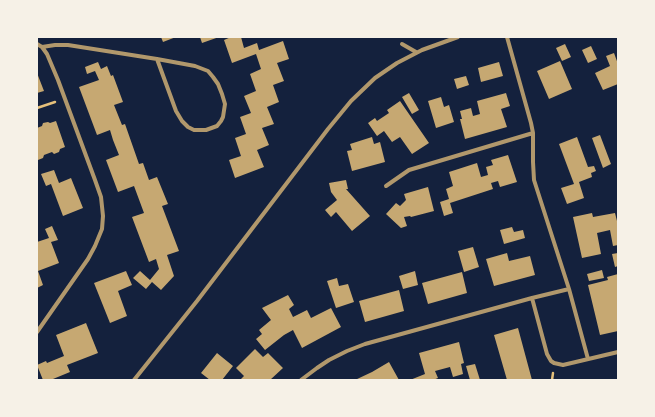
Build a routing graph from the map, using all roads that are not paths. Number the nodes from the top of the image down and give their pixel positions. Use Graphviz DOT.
graph roads {
  1 [pos="458,37"];
  2 [pos="507,37"];
  3 [pos="37,44"];
  4 [pos="402,44"];
  5 [pos="42,47"];
  6 [pos="416,52"];
  7 [pos="157,60"];
  8 [pos="533,133"];
  9 [pos="386,186"];
  10 [pos="568,289"];
  11 [pos="532,298"];
  12 [pos="37,332"];
  13 [pos="618,352"];
  14 [pos="588,359"];
  15 [pos="134,380"];
  16 [pos="301,380"];
  1 -- 6 [label="street"];
  2 -- 8 [label="street"];
  3 -- 5 [label="street"];
  4 -- 6 [label="street"];
  5 -- 7 [label="street"];
  5 -- 12 [label="street"];
  6 -- 15 [label="street"];
  7 -- 7 [label="street"];
  8 -- 9 [label="street"];
  8 -- 10 [label="street"];
  10 -- 11 [label="street"];
  10 -- 14 [label="street"];
  11 -- 14 [label="street"];
  11 -- 16 [label="street"];
  13 -- 14 [label="street"];
}
